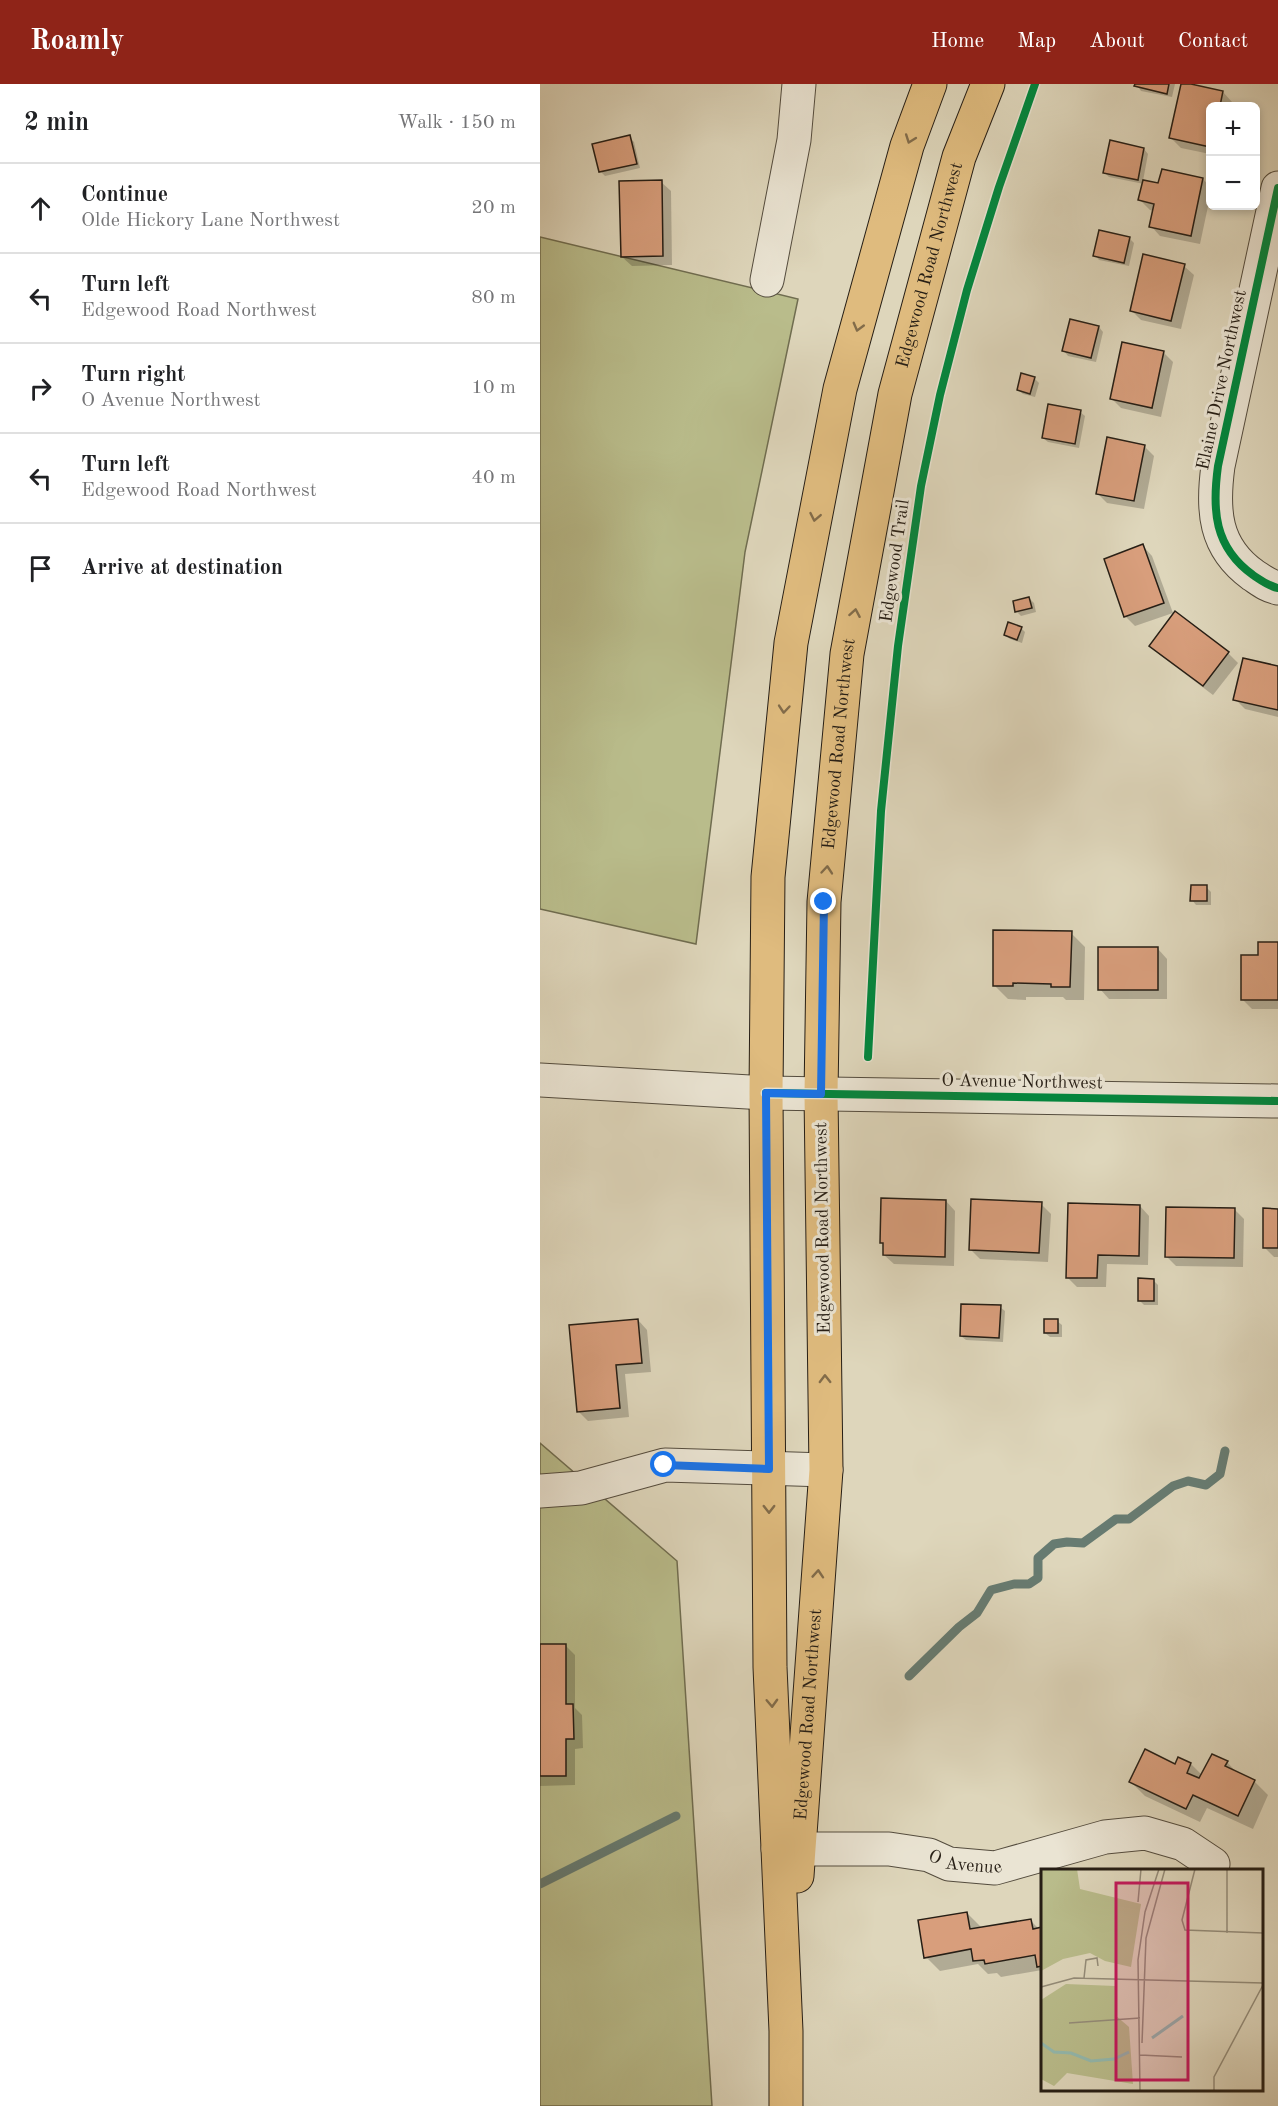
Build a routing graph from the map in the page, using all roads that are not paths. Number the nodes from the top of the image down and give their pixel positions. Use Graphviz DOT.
graph roads {
  1 [pos="800,84"];
  2 [pos="930,84"];
  3 [pos="988,84"];
  4 [pos="1278,188"];
  5 [pos="767,280"];
  6 [pos="1278,588"];
  7 [pos="540,1080"];
  8 [pos="766,1093"];
  9 [pos="821,1094"];
  10 [pos="1278,1101"];
  11 [pos="769,1469"];
  12 [pos="826,1470"];
  13 [pos="540,1491"];
  14 [pos="789,1849"];
  15 [pos="1213,1864"];
  16 [pos="786,2106"];
  1 -- 5 [label="street"];
  2 -- 8 [label="main road, Edgewood Road Northwest, one-way"];
  9 -- 3 [label="main road, Edgewood Road Northwest, one-way"];
  4 -- 6 [label="street, Elaine Drive Northwest"];
  7 -- 8 [label="street, O Avenue Northwest"];
  8 -- 9 [label="street, O Avenue Northwest"];
  8 -- 11 [label="main road, Edgewood Road Northwest"];
  9 -- 10 [label="street, O Avenue Northwest"];
  12 -- 9 [label="main road, Edgewood Road Northwest, one-way"];
  11 -- 12 [label="street"];
  11 -- 13 [label="street"];
  11 -- 14 [label="main road, Edgewood Road Northwest, one-way"];
  14 -- 12 [label="main road, Edgewood Road Northwest, one-way"];
  14 -- 15 [label="street, O Avenue"];
  14 -- 16 [label="main road, Edgewood Road Northwest"];
}
